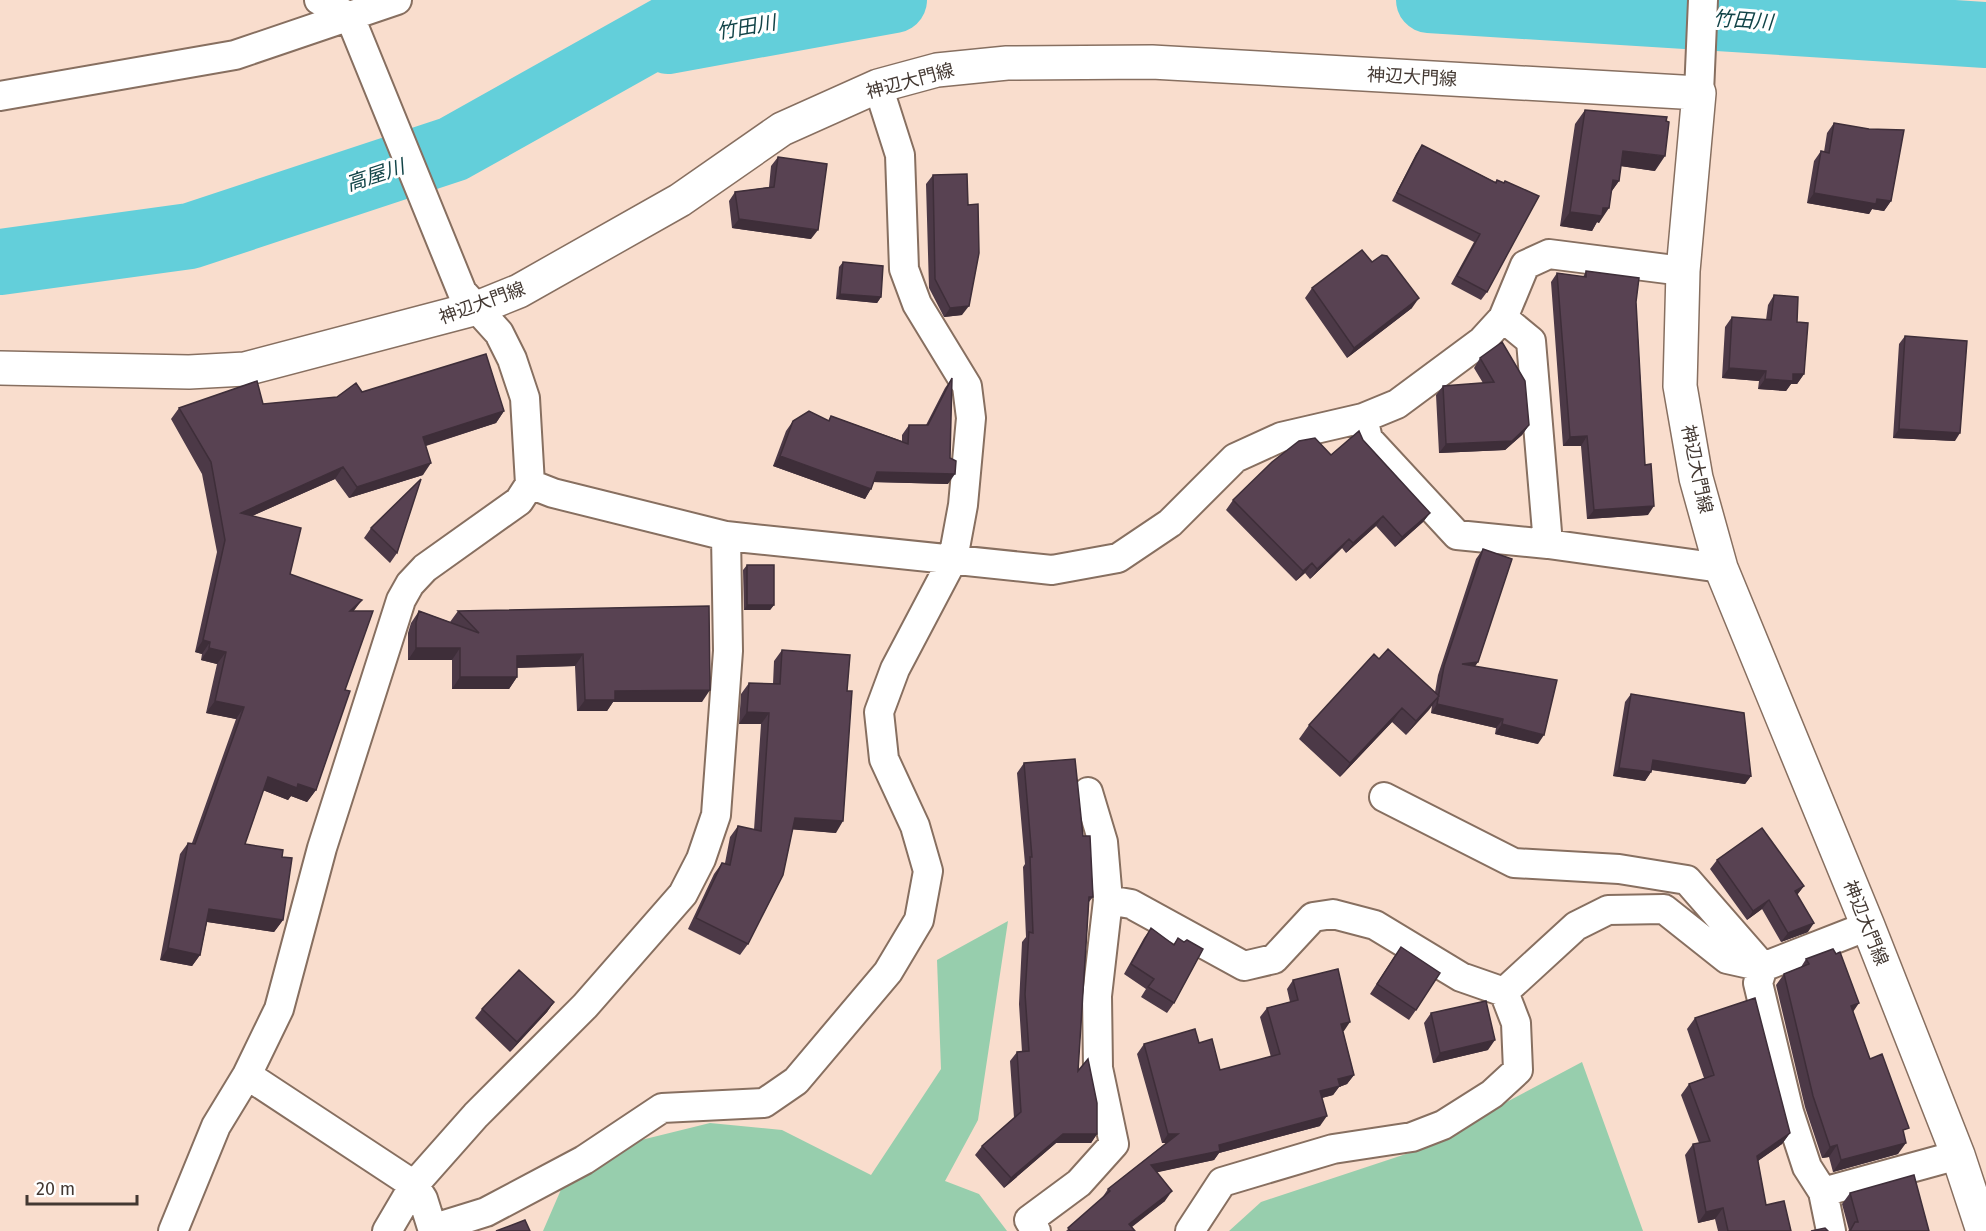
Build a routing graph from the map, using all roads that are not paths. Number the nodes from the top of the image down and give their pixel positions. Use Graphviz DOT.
graph roads {
  1 [pos="319,0"];
  2 [pos="397,0"];
  3 [pos="1703,0"];
  4 [pos="352,21"];
  5 [pos="1699,85"];
  6 [pos="878,86"];
  7 [pos="0,96"];
  8 [pos="1683,271"];
  9 [pos="470,300"];
  10 [pos="1503,318"];
  11 [pos="0,368"];
  12 [pos="1363,418"];
  13 [pos="530,484"];
  14 [pos="726,536"];
  15 [pos="1548,544"];
  16 [pos="953,559"];
  17 [pos="1721,568"];
  18 [pos="1088,792"];
  19 [pos="1384,797"];
  20 [pos="1108,900"];
  21 [pos="1868,926"];
  22 [pos="1763,967"];
  23 [pos="1504,992"];
  24 [pos="247,1075"];
  25 [pos="1958,1155"];
  26 [pos="414,1185"];
  27 [pos="1823,1192"];
  28 [pos="173,1231"];
  29 [pos="387,1231"];
  30 [pos="433,1231"];
  31 [pos="1036,1231"];
  32 [pos="1190,1231"];
  33 [pos="1831,1231"];
  34 [pos="1983,1231"];
  1 -- 4 [label="street"];
  2 -- 4 [label="street"];
  3 -- 5 [label="street"];
  4 -- 7 [label="street"];
  4 -- 9 [label="street"];
  5 -- 6 [label="main road, 神辺大門線"];
  5 -- 8 [label="main road, 神辺大門線"];
  6 -- 9 [label="main road, 神辺大門線"];
  6 -- 16 [label="street"];
  8 -- 10 [label="street"];
  8 -- 17 [label="main road, 神辺大門線"];
  9 -- 11 [label="main road, 神辺大門線"];
  9 -- 13 [label="street"];
  10 -- 12 [label="street"];
  10 -- 15 [label="street"];
  12 -- 15 [label="street"];
  12 -- 16 [label="street"];
  13 -- 14 [label="street"];
  13 -- 24 [label="street"];
  14 -- 16 [label="street"];
  14 -- 26 [label="street"];
  15 -- 17 [label="street"];
  16 -- 30 [label="street"];
  17 -- 21 [label="main road, 神辺大門線"];
  18 -- 20 [label="street"];
  19 -- 22 [label="street"];
  20 -- 23 [label="street"];
  20 -- 31 [label="street"];
  21 -- 22 [label="street"];
  21 -- 25 [label="main road, 神辺大門線"];
  22 -- 23 [label="street"];
  22 -- 27 [label="street"];
  23 -- 32 [label="street"];
  24 -- 26 [label="street"];
  24 -- 28 [label="street"];
  25 -- 27 [label="street"];
  25 -- 34 [label="main road, 神辺大門線"];
  26 -- 29 [label="street"];
  26 -- 30 [label="street"];
  27 -- 33 [label="street"];
}
